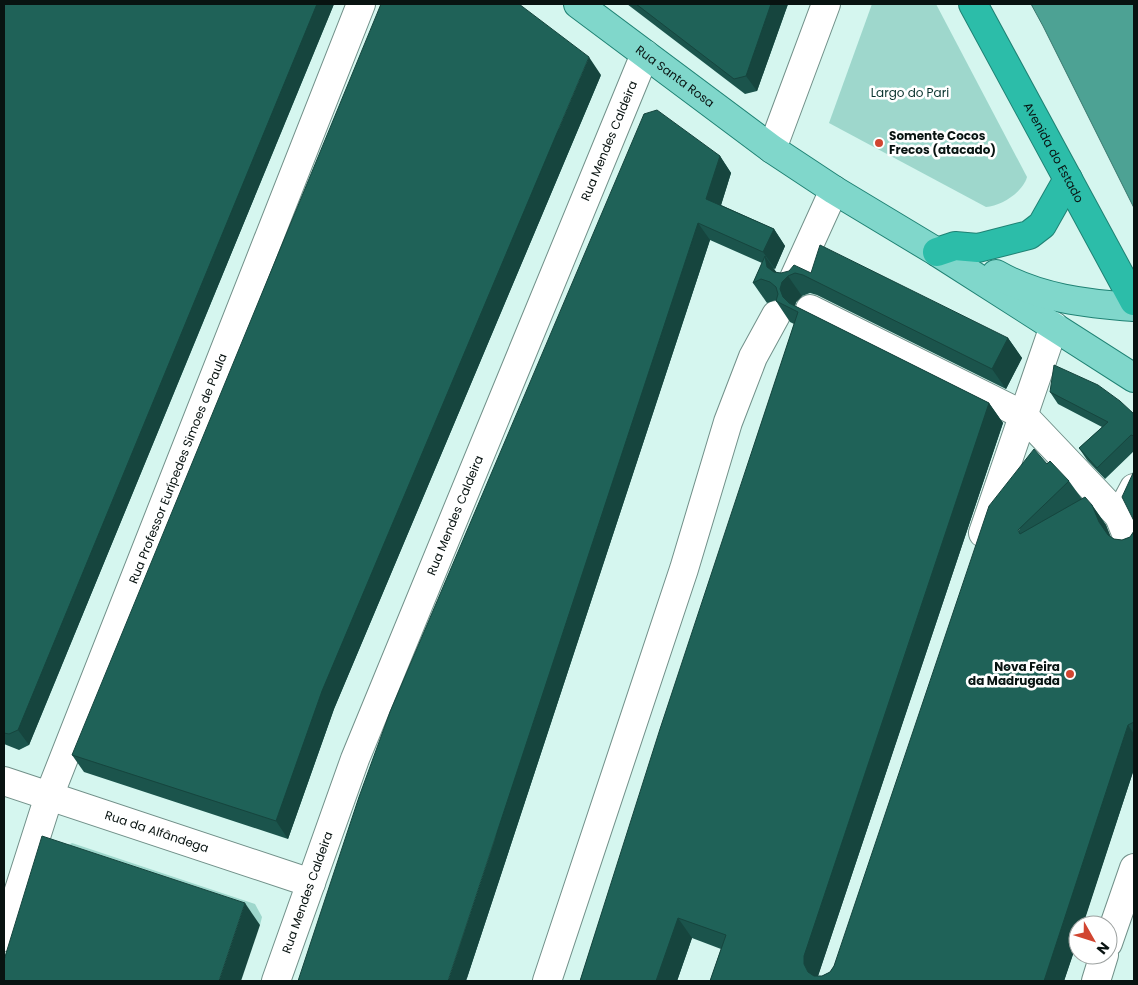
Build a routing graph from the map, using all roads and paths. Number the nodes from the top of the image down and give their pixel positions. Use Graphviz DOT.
graph roads {
  1 [pos="361,4"];
  2 [pos="578,4"];
  3 [pos="826,4"];
  4 [pos="973,4"];
  5 [pos="645,54"];
  6 [pos="772,149"];
  7 [pos="1068,179"];
  8 [pos="834,190"];
  9 [pos="937,252"];
  10 [pos="794,278"];
  11 [pos="1134,302"];
  12 [pos="1134,307"];
  13 [pos="810,309"];
  14 [pos="776,315"];
  15 [pos="1054,326"];
  16 [pos="1134,378"];
  17 [pos="1023,415"];
  18 [pos="1134,488"];
  19 [pos="1119,516"];
  20 [pos="1134,545"];
  21 [pos="975,557"];
  22 [pos="4,781"];
  23 [pos="49,796"];
  24 [pos="1134,868"];
  25 [pos="311,883"];
  26 [pos="1118,915"];
  27 [pos="4,937"];
  28 [pos="1101,965"];
  29 [pos="276,981"];
  30 [pos="547,981"];
  31 [pos="1096,981"];
  1 -- 23 [label="street, Rua Professor Eurípedes Simoes de Paula"];
  2 -- 5 [label="main road, Rua Santa Rosa"];
  3 -- 6 [label="street"];
  4 -- 7 [label="highway, Avenida do Estado"];
  5 -- 6 [label="main road, Rua Santa Rosa"];
  5 -- 25 [label="street, Rua Mendes Caldeira"];
  6 -- 8 [label="main road"];
  7 -- 9 [label="highway"];
  7 -- 11 [label="highway, Avenida do Estado"];
  8 -- 9 [label="main road"];
  8 -- 10 [label="street"];
  9 -- 12 [label="main road"];
  9 -- 15 [label="main road"];
  13 -- 17 [label="street"];
  14 -- 30 [label="street"];
  15 -- 16 [label="main road"];
  15 -- 17 [label="street"];
  17 -- 19 [label="street"];
  17 -- 21 [label="street"];
  18 -- 19 [label="street"];
  19 -- 20 [label="street"];
  22 -- 23 [label="street, Rua da Alfândega"];
  23 -- 25 [label="street, Rua da Alfândega"];
  23 -- 27 [label="street, Rua Professor Eurípedes Simoes de Paula"];
  24 -- 26 [label="street"];
  25 -- 29 [label="street, Rua Mendes Caldeira"];
  28 -- 31 [label="street"];
}
